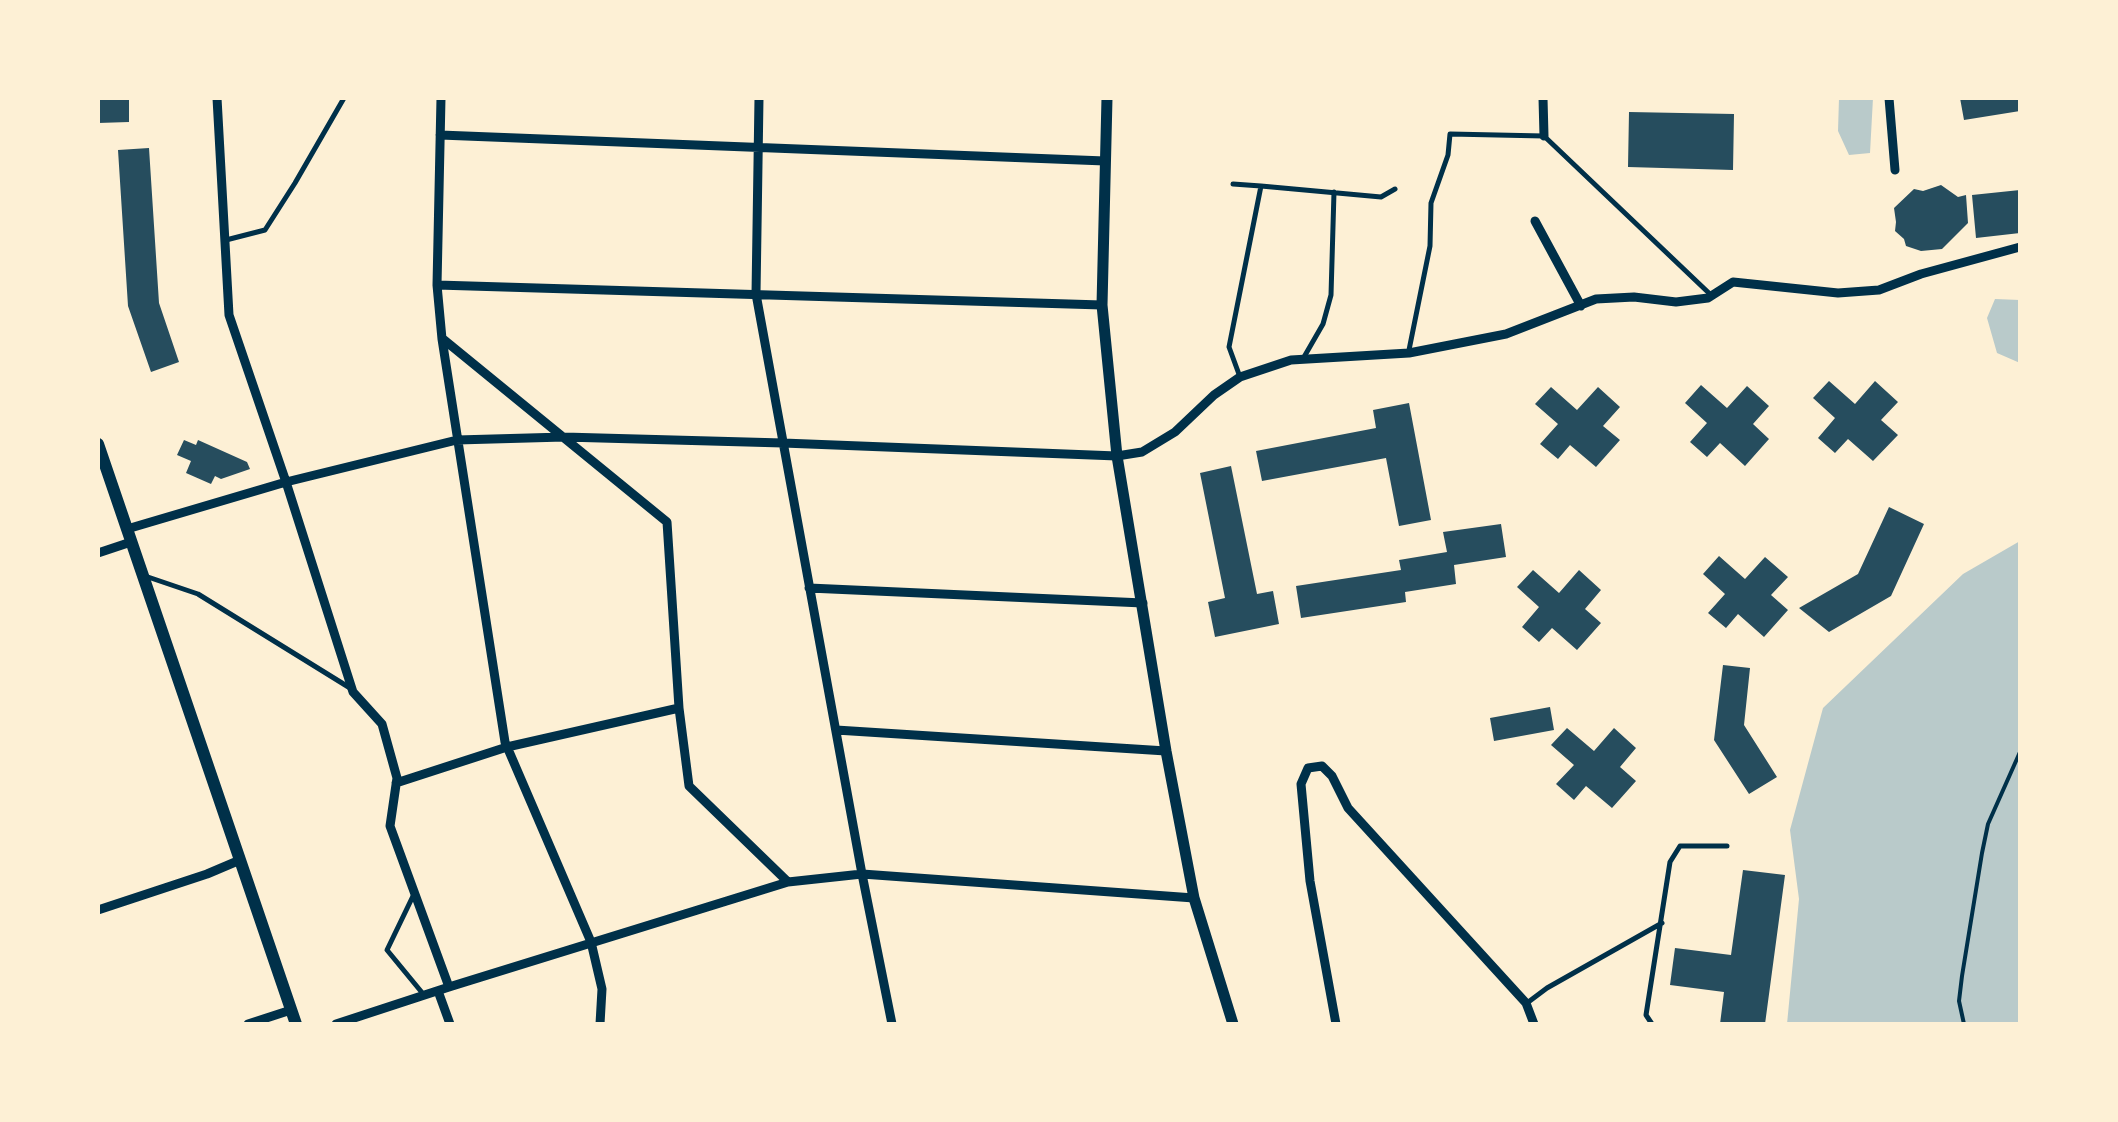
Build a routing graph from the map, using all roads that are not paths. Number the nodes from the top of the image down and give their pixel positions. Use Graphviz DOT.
graph roads {
  1 [pos="217,98"];
  2 [pos="344,98"];
  3 [pos="440,98"];
  4 [pos="759,98"];
  5 [pos="1108,98"];
  6 [pos="1544,98"];
  7 [pos="1890,98"];
  8 [pos="440,135"];
  9 [pos="1544,136"];
  10 [pos="758,147"];
  11 [pos="1105,161"];
  12 [pos="1896,170"];
  13 [pos="1234,184"];
  14 [pos="1261,186"];
  15 [pos="1394,190"];
  16 [pos="1334,192"];
  17 [pos="1535,221"];
  18 [pos="226,240"];
  19 [pos="2020,247"];
  20 [pos="437,285"];
  21 [pos="756,294"];
  22 [pos="1712,296"];
  23 [pos="1102,304"];
  24 [pos="1581,306"];
  25 [pos="442,338"];
  26 [pos="1408,353"];
  27 [pos="1302,360"];
  28 [pos="1240,377"];
  29 [pos="564,437"];
  30 [pos="457,440"];
  31 [pos="782,442"];
  32 [pos="98,444"];
  33 [pos="1117,456"];
  34 [pos="286,482"];
  35 [pos="129,535"];
  36 [pos="98,553"];
  37 [pos="142,575"];
  38 [pos="809,588"];
  39 [pos="1143,603"];
  40 [pos="352,690"];
  41 [pos="678,708"];
  42 [pos="836,730"];
  43 [pos="507,747"];
  44 [pos="1166,751"];
  45 [pos="396,784"];
  46 [pos="1727,846"];
  47 [pos="240,860"];
  48 [pos="862,874"];
  49 [pos="788,882"];
  50 [pos="414,894"];
  51 [pos="1194,898"];
  52 [pos="98,910"];
  53 [pos="1662,922"];
  54 [pos="591,942"];
  55 [pos="450,987"];
  56 [pos="438,990"];
  57 [pos="424,996"];
  58 [pos="1526,1003"];
  59 [pos="291,1010"];
  60 [pos="248,1024"];
  61 [pos="296,1024"];
  62 [pos="336,1024"];
  63 [pos="450,1024"];
  64 [pos="600,1024"];
  65 [pos="892,1024"];
  66 [pos="1233,1024"];
  67 [pos="1336,1024"];
  68 [pos="1534,1024"];
  69 [pos="1652,1024"];
  1 -- 18 [label="street"];
  2 -- 18 [label="lane"];
  3 -- 8 [label="street"];
  4 -- 10 [label="street"];
  5 -- 11 [label="street"];
  6 -- 9 [label="street"];
  7 -- 12 [label="street"];
  8 -- 10 [label="street"];
  8 -- 20 [label="street"];
  9 -- 22 [label="lane"];
  9 -- 26 [label="lane"];
  10 -- 11 [label="street"];
  10 -- 21 [label="street"];
  11 -- 23 [label="street"];
  13 -- 14 [label="lane"];
  14 -- 16 [label="lane"];
  14 -- 28 [label="lane"];
  15 -- 16 [label="lane"];
  16 -- 27 [label="lane"];
  17 -- 24 [label="street"];
  18 -- 34 [label="street"];
  19 -- 22 [label="street"];
  20 -- 21 [label="street"];
  20 -- 25 [label="street"];
  21 -- 23 [label="street"];
  21 -- 31 [label="street"];
  22 -- 24 [label="street"];
  23 -- 33 [label="street"];
  24 -- 26 [label="street"];
  25 -- 29 [label="street"];
  25 -- 30 [label="street"];
  26 -- 27 [label="street"];
  27 -- 28 [label="street"];
  28 -- 33 [label="street"];
  29 -- 30 [label="street"];
  29 -- 31 [label="street"];
  29 -- 41 [label="street"];
  30 -- 34 [label="street"];
  30 -- 43 [label="street"];
  31 -- 33 [label="street"];
  31 -- 38 [label="street"];
  32 -- 35 [label="main road"];
  33 -- 39 [label="street"];
  34 -- 35 [label="street"];
  34 -- 40 [label="street"];
  35 -- 36 [label="street"];
  35 -- 37 [label="main road"];
  37 -- 40 [label="lane"];
  37 -- 47 [label="main road"];
  38 -- 39 [label="street"];
  38 -- 42 [label="street"];
  39 -- 44 [label="street"];
  40 -- 45 [label="street"];
  41 -- 43 [label="street"];
  41 -- 49 [label="street"];
  42 -- 44 [label="street"];
  42 -- 48 [label="street"];
  43 -- 45 [label="street"];
  43 -- 54 [label="street"];
  44 -- 51 [label="street"];
  45 -- 50 [label="street"];
  46 -- 53 [label="lane"];
  47 -- 52 [label="street"];
  47 -- 59 [label="main road"];
  48 -- 49 [label="street"];
  48 -- 51 [label="street"];
  48 -- 65 [label="street"];
  49 -- 54 [label="street"];
  50 -- 55 [label="street"];
  50 -- 57 [label="lane"];
  51 -- 66 [label="street"];
  53 -- 58 [label="lane"];
  53 -- 69 [label="lane"];
  54 -- 55 [label="street"];
  54 -- 64 [label="street"];
  55 -- 56 [label="street"];
  56 -- 57 [label="street"];
  56 -- 63 [label="street"];
  57 -- 62 [label="street"];
  58 -- 67 [label="street"];
  58 -- 68 [label="street"];
  59 -- 60 [label="street"];
  59 -- 61 [label="main road"];
}
